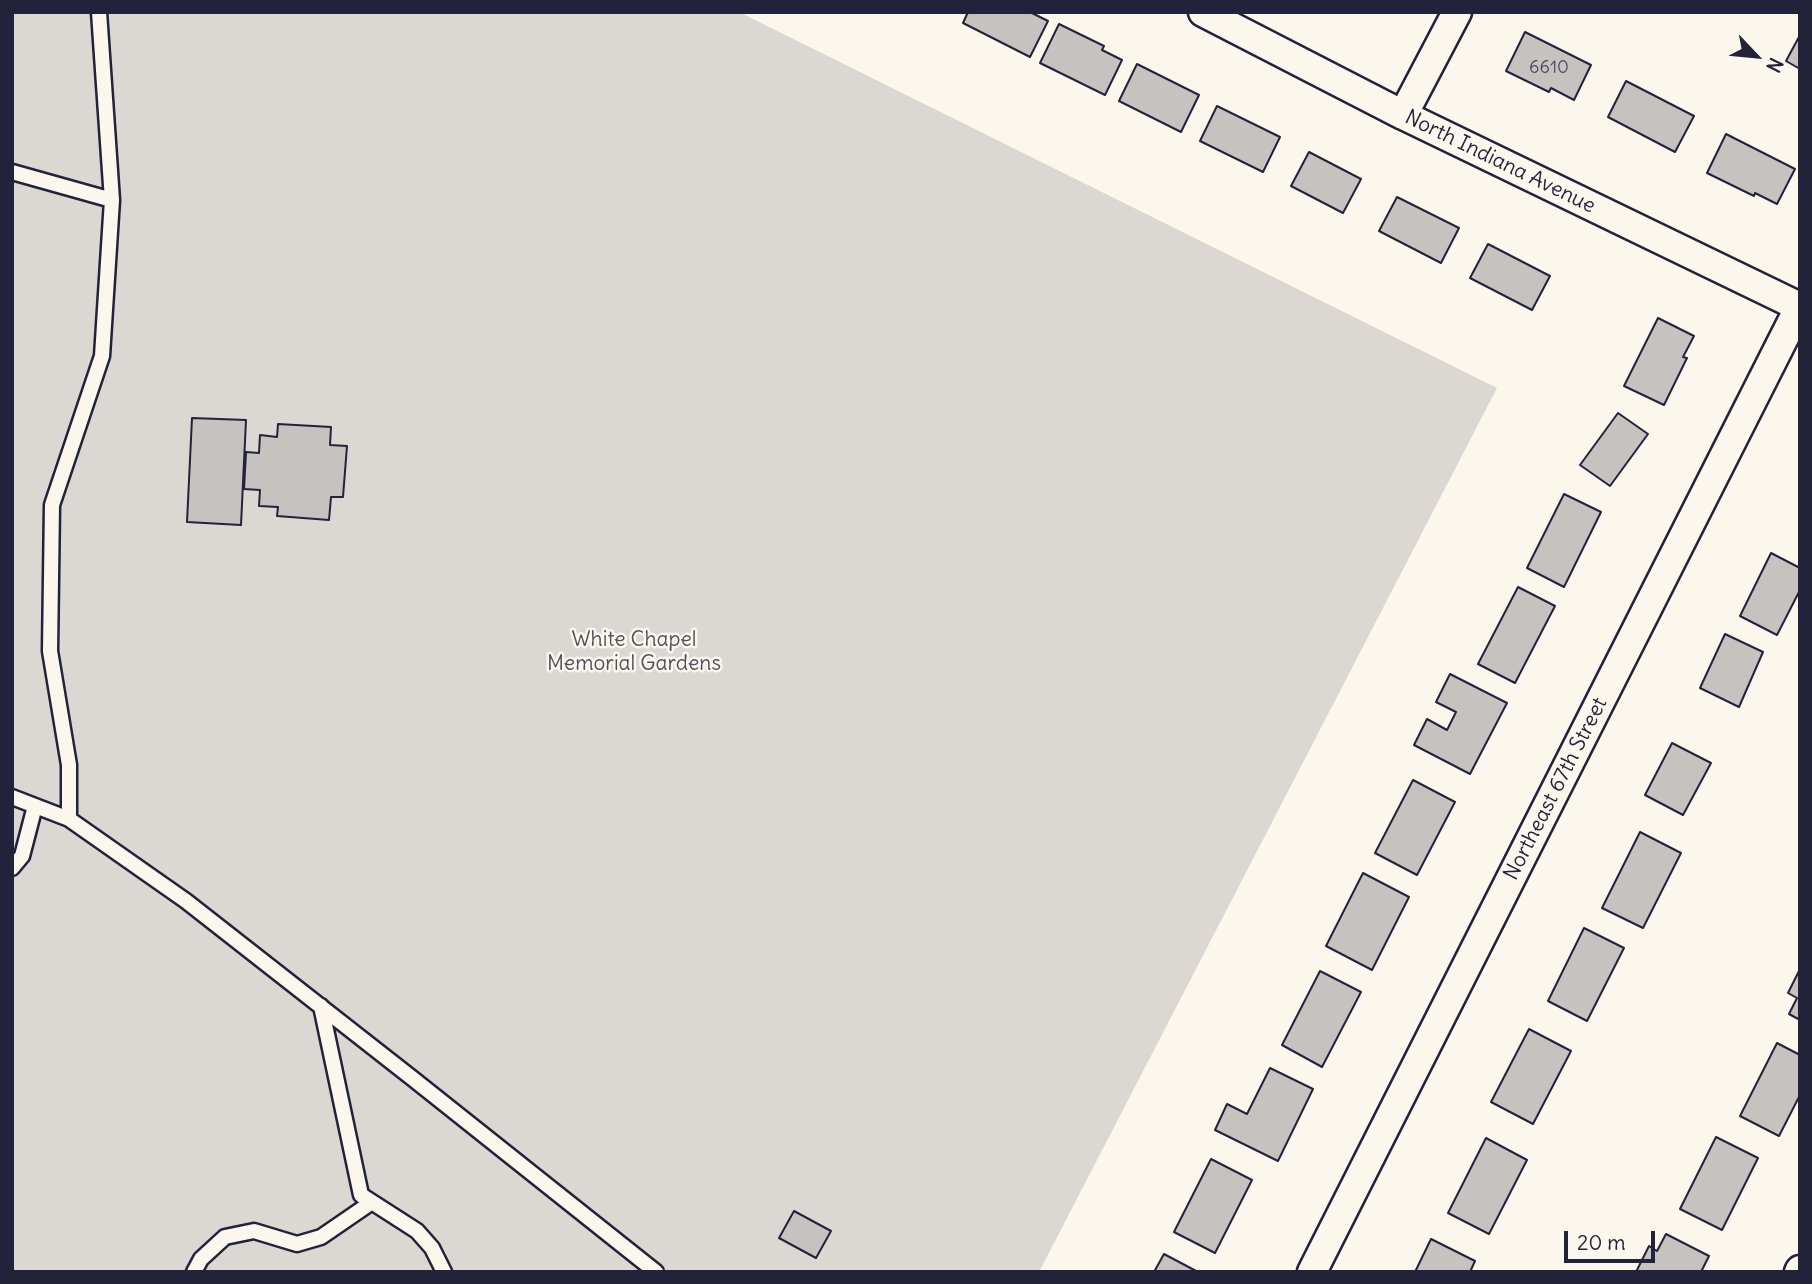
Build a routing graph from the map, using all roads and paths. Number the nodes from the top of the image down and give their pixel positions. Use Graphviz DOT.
graph roads {
  1 [pos="99,12"];
  2 [pos="1203,12"];
  3 [pos="1457,12"];
  4 [pos="1403,115"];
  5 [pos="12,172"];
  6 [pos="112,200"];
  7 [pos="1799,307"];
  8 [pos="12,797"];
  9 [pos="35,806"];
  10 [pos="69,819"];
  11 [pos="12,867"];
  12 [pos="321,1006"];
  13 [pos="372,1202"];
  14 [pos="194,1272"];
  15 [pos="444,1272"];
  16 [pos="656,1272"];
  17 [pos="1312,1272"];
  1 -- 6 [label="lane"];
  2 -- 4 [label="street, North Indiana Avenue"];
  3 -- 4 [label="street"];
  4 -- 7 [label="street, North Indiana Avenue"];
  5 -- 6 [label="lane"];
  6 -- 10 [label="lane"];
  7 -- 17 [label="street, Northeast 67th Street"];
  8 -- 9 [label="lane"];
  9 -- 10 [label="lane"];
  9 -- 11 [label="lane"];
  10 -- 12 [label="lane"];
  12 -- 13 [label="lane"];
  12 -- 16 [label="lane"];
  13 -- 14 [label="lane"];
  13 -- 15 [label="lane"];
}
